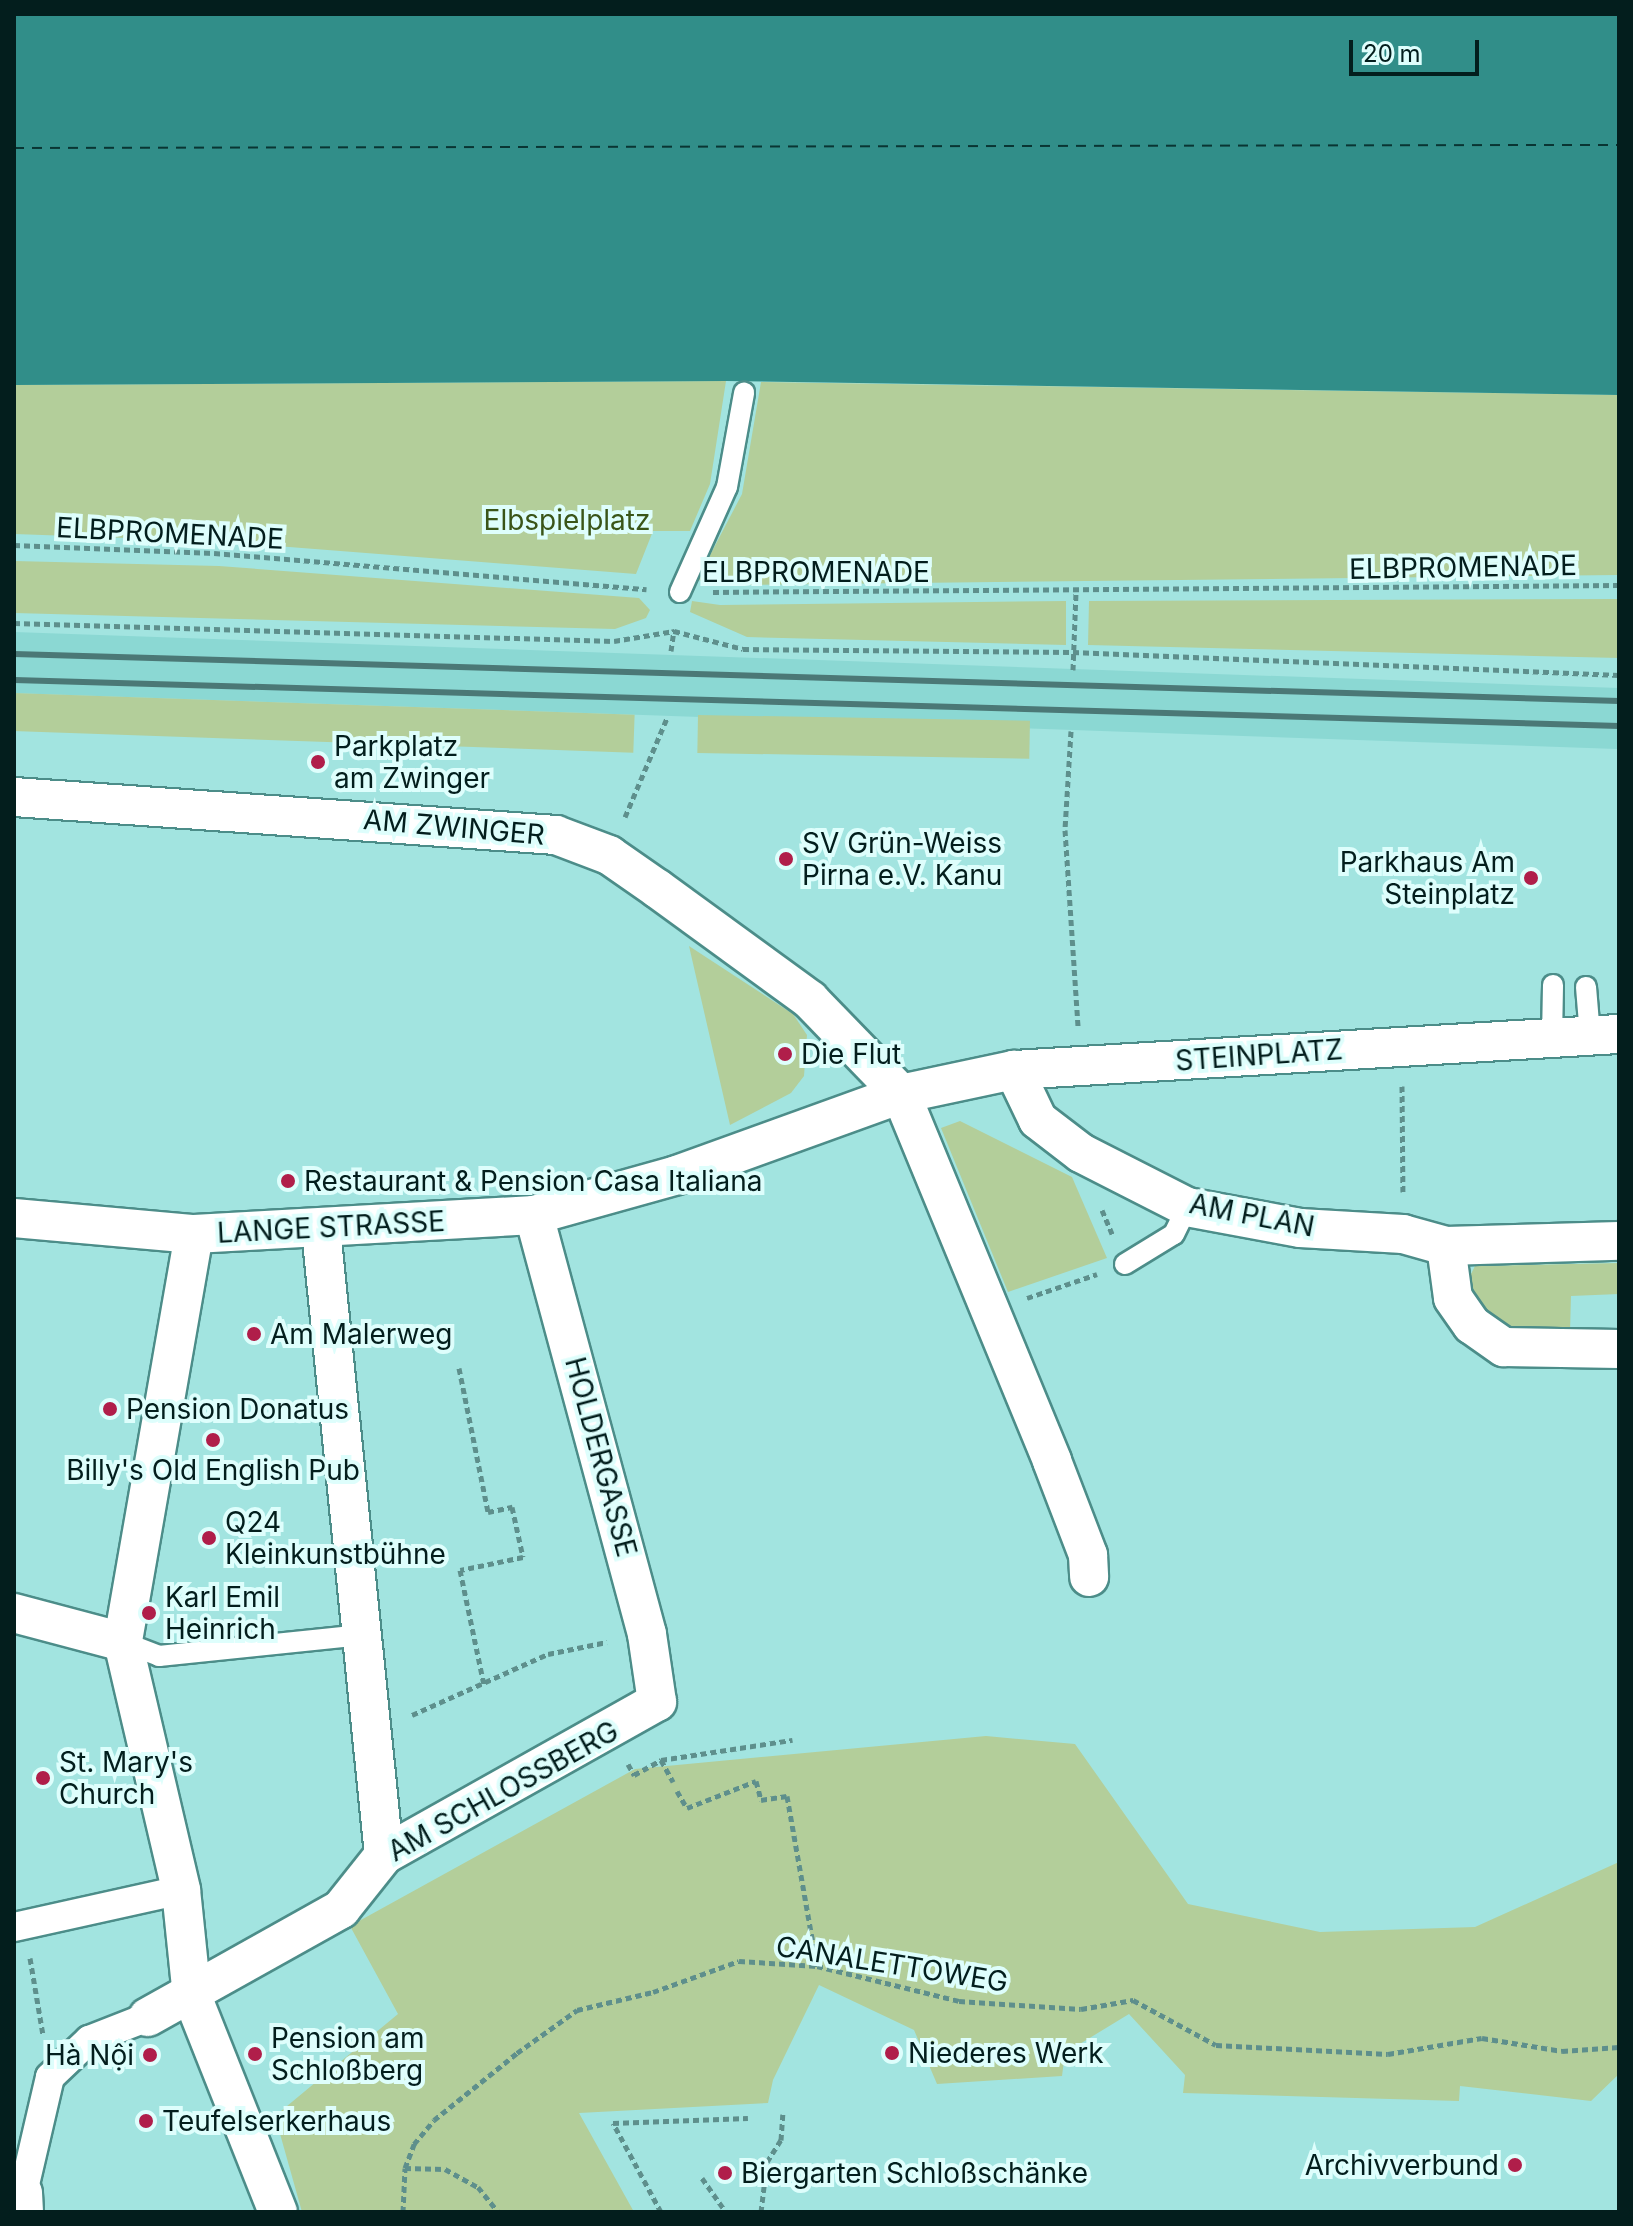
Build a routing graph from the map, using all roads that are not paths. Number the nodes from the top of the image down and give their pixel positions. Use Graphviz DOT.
graph roads {
  1 [pos="744,393"];
  2 [pos="680,592"];
  3 [pos="14,797"];
  4 [pos="1553,985"];
  5 [pos="1586,987"];
  6 [pos="1605,1035"];
  7 [pos="1552,1038"];
  8 [pos="1014,1070"];
  9 [pos="901,1094"];
  10 [pos="644,1184"];
  11 [pos="1187,1207"];
  12 [pos="534,1215"];
  13 [pos="14,1218"];
  14 [pos="321,1230"];
  15 [pos="194,1234"];
  16 [pos="1619,1241"];
  17 [pos="1446,1246"];
  18 [pos="1125,1264"];
  19 [pos="1619,1349"];
  20 [pos="1089,1577"];
  21 [pos="14,1613"];
  22 [pos="362,1635"];
  23 [pos="123,1642"];
  24 [pos="657,1702"];
  25 [pos="384,1855"];
  26 [pos="181,1890"];
  27 [pos="14,1927"];
  28 [pos="192,1996"];
  29 [pos="148,2017"];
  30 [pos="21,2199"];
  31 [pos="278,2212"];
  1 -- 2 [label="lane"];
  3 -- 9 [label="street, AM ZWINGER"];
  4 -- 7 [label="lane"];
  5 -- 6 [label="lane"];
  6 -- 7 [label="street, STEINPLATZ"];
  7 -- 8 [label="street, STEINPLATZ"];
  8 -- 9 [label="street, STEINPLATZ"];
  8 -- 11 [label="street, AM PLAN"];
  9 -- 10 [label="street, STEINPLATZ"];
  9 -- 20 [label="street"];
  10 -- 12 [label="street, LANGE STRASSE"];
  11 -- 17 [label="street, AM PLAN"];
  11 -- 18 [label="lane"];
  12 -- 14 [label="street, LANGE STRASSE"];
  12 -- 24 [label="street, HOLDERGASSE"];
  13 -- 15 [label="street, LANGE STRASSE"];
  14 -- 15 [label="street, LANGE STRASSE"];
  14 -- 22 [label="street"];
  15 -- 23 [label="street"];
  16 -- 17 [label="street, AM PLAN"];
  17 -- 19 [label="street"];
  21 -- 23 [label="street"];
  22 -- 23 [label="lane"];
  22 -- 25 [label="street"];
  23 -- 26 [label="street"];
  24 -- 25 [label="street, AM SCHLOSSBERG"];
  25 -- 28 [label="street, AM SCHLOSSBERG"];
  26 -- 27 [label="street"];
  26 -- 28 [label="street"];
  28 -- 29 [label="street, AM SCHLOSSBERG"];
  28 -- 31 [label="street"];
  29 -- 30 [label="street"];
}
